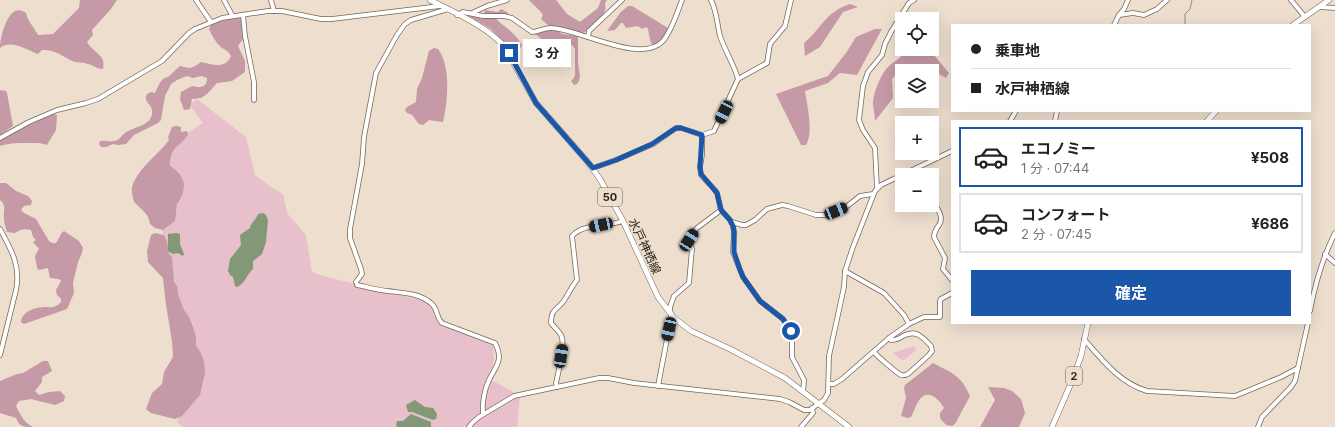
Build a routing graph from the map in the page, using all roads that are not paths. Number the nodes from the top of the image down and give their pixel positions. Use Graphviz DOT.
graph roads {
  1 [pos="196,0"];
  2 [pos="224,0"];
  3 [pos="271,0"];
  4 [pos="430,0"];
  5 [pos="507,0"];
  6 [pos="622,0"];
  7 [pos="682,0"];
  8 [pos="711,0"];
  9 [pos="791,0"];
  10 [pos="914,0"];
  11 [pos="1128,0"];
  12 [pos="1167,0"];
  13 [pos="1291,0"];
  14 [pos="1329,0"];
  15 [pos="907,1"];
  16 [pos="440,6"];
  17 [pos="1319,7"];
  18 [pos="1335,8"];
  19 [pos="448,9"];
  20 [pos="274,11"];
  21 [pos="471,13"];
  22 [pos="232,15"];
  23 [pos="243,15"];
  24 [pos="458,15"];
  25 [pos="1119,15"];
  26 [pos="1305,17"];
  27 [pos="211,22"];
  28 [pos="1114,24"];
  29 [pos="1295,24"];
  30 [pos="588,37"];
  31 [pos="738,79"];
  32 [pos="254,100"];
  33 [pos="1215,112"];
  34 [pos="1209,120"];
  35 [pos="702,135"];
  36 [pos="0,138"];
  37 [pos="951,151"];
  38 [pos="593,168"];
  39 [pos="916,168"];
  40 [pos="895,178"];
  41 [pos="876,189"];
  42 [pos="874,194"];
  43 [pos="721,210"];
  44 [pos="939,212"];
  45 [pos="623,221"];
  46 [pos="732,222"];
  47 [pos="0,229"];
  48 [pos="1335,233"];
  49 [pos="1325,254"];
  50 [pos="1335,263"];
  51 [pos="845,271"];
  52 [pos="951,279"];
  53 [pos="951,294"];
  54 [pos="1311,305"];
  55 [pos="671,314"];
  56 [pos="909,324"];
  57 [pos="1088,324"];
  58 [pos="1308,324"];
  59 [pos="889,338"];
  60 [pos="1084,339"];
  61 [pos="874,352"];
  62 [pos="0,356"];
  63 [pos="1298,368"];
  64 [pos="829,384"];
  65 [pos="658,386"];
  66 [pos="557,387"];
  67 [pos="803,392"];
  68 [pos="818,404"];
  69 [pos="812,408"];
  70 [pos="483,414"];
  71 [pos="469,427"];
  72 [pos="800,427"];
  73 [pos="849,427"];
  74 [pos="1052,427"];
  75 [pos="1258,427"];
  1 -- 27 [label="street"];
  2 -- 22 [label="street"];
  3 -- 20 [label="street"];
  4 -- 16 [label="main road, 水戸神栖線 / 50"];
  5 -- 21 [label="street"];
  6 -- 30 [label="street"];
  7 -- 30 [label="street"];
  8 -- 31 [label="street"];
  9 -- 31 [label="street"];
  10 -- 15 [label="street"];
  11 -- 25 [label="street"];
  12 -- 25 [label="street"];
  13 -- 26 [label="street"];
  14 -- 17 [label="main road"];
  15 -- 41 [label="street"];
  16 -- 19 [label="main road, 水戸神栖線 / 50"];
  16 -- 20 [label="street"];
  17 -- 18 [label="street"];
  17 -- 26 [label="main road"];
  19 -- 24 [label="main road, 水戸神栖線 / 50"];
  19 -- 70 [label="street"];
  20 -- 23 [label="street"];
  21 -- 24 [label="street"];
  21 -- 30 [label="street"];
  22 -- 23 [label="street"];
  22 -- 27 [label="street"];
  23 -- 32 [label="street"];
  24 -- 38 [label="main road, 水戸神栖線 / 50"];
  25 -- 28 [label="street"];
  26 -- 29 [label="main road"];
  27 -- 36 [label="street"];
  31 -- 35 [label="street"];
  33 -- 34 [label="main road"];
  35 -- 38 [label="street"];
  35 -- 43 [label="street"];
  37 -- 39 [label="street"];
  38 -- 45 [label="main road, 水戸神栖線 / 50"];
  40 -- 41 [label="street"];
  41 -- 42 [label="street"];
  42 -- 46 [label="street"];
  42 -- 51 [label="street"];
  43 -- 46 [label="street"];
  43 -- 55 [label="street"];
  44 -- 52 [label="street"];
  45 -- 55 [label="main road, 水戸神栖線 / 50"];
  45 -- 66 [label="street"];
  46 -- 67 [label="street"];
  47 -- 62 [label="street"];
  48 -- 49 [label="street"];
  49 -- 50 [label="street"];
  49 -- 54 [label="street"];
  51 -- 56 [label="street"];
  51 -- 64 [label="street"];
  53 -- 56 [label="street"];
  55 -- 65 [label="street"];
  55 -- 67 [label="main road, 水戸神栖線 / 50"];
  56 -- 59 [label="street"];
  57 -- 60 [label="main road, 2"];
  58 -- 63 [label="street"];
  59 -- 61 [label="street"];
  59 -- 61 [label="street"];
  60 -- 63 [label="street"];
  60 -- 74 [label="main road, 2"];
  61 -- 64 [label="street"];
  63 -- 75 [label="street"];
  64 -- 68 [label="street"];
  65 -- 66 [label="street"];
  65 -- 69 [label="street"];
  66 -- 70 [label="street"];
  67 -- 68 [label="main road, 水戸神栖線 / 50"];
  68 -- 69 [label="street"];
  68 -- 73 [label="main road, 水戸神栖線 / 50"];
  69 -- 72 [label="street"];
  70 -- 71 [label="street"];
}
